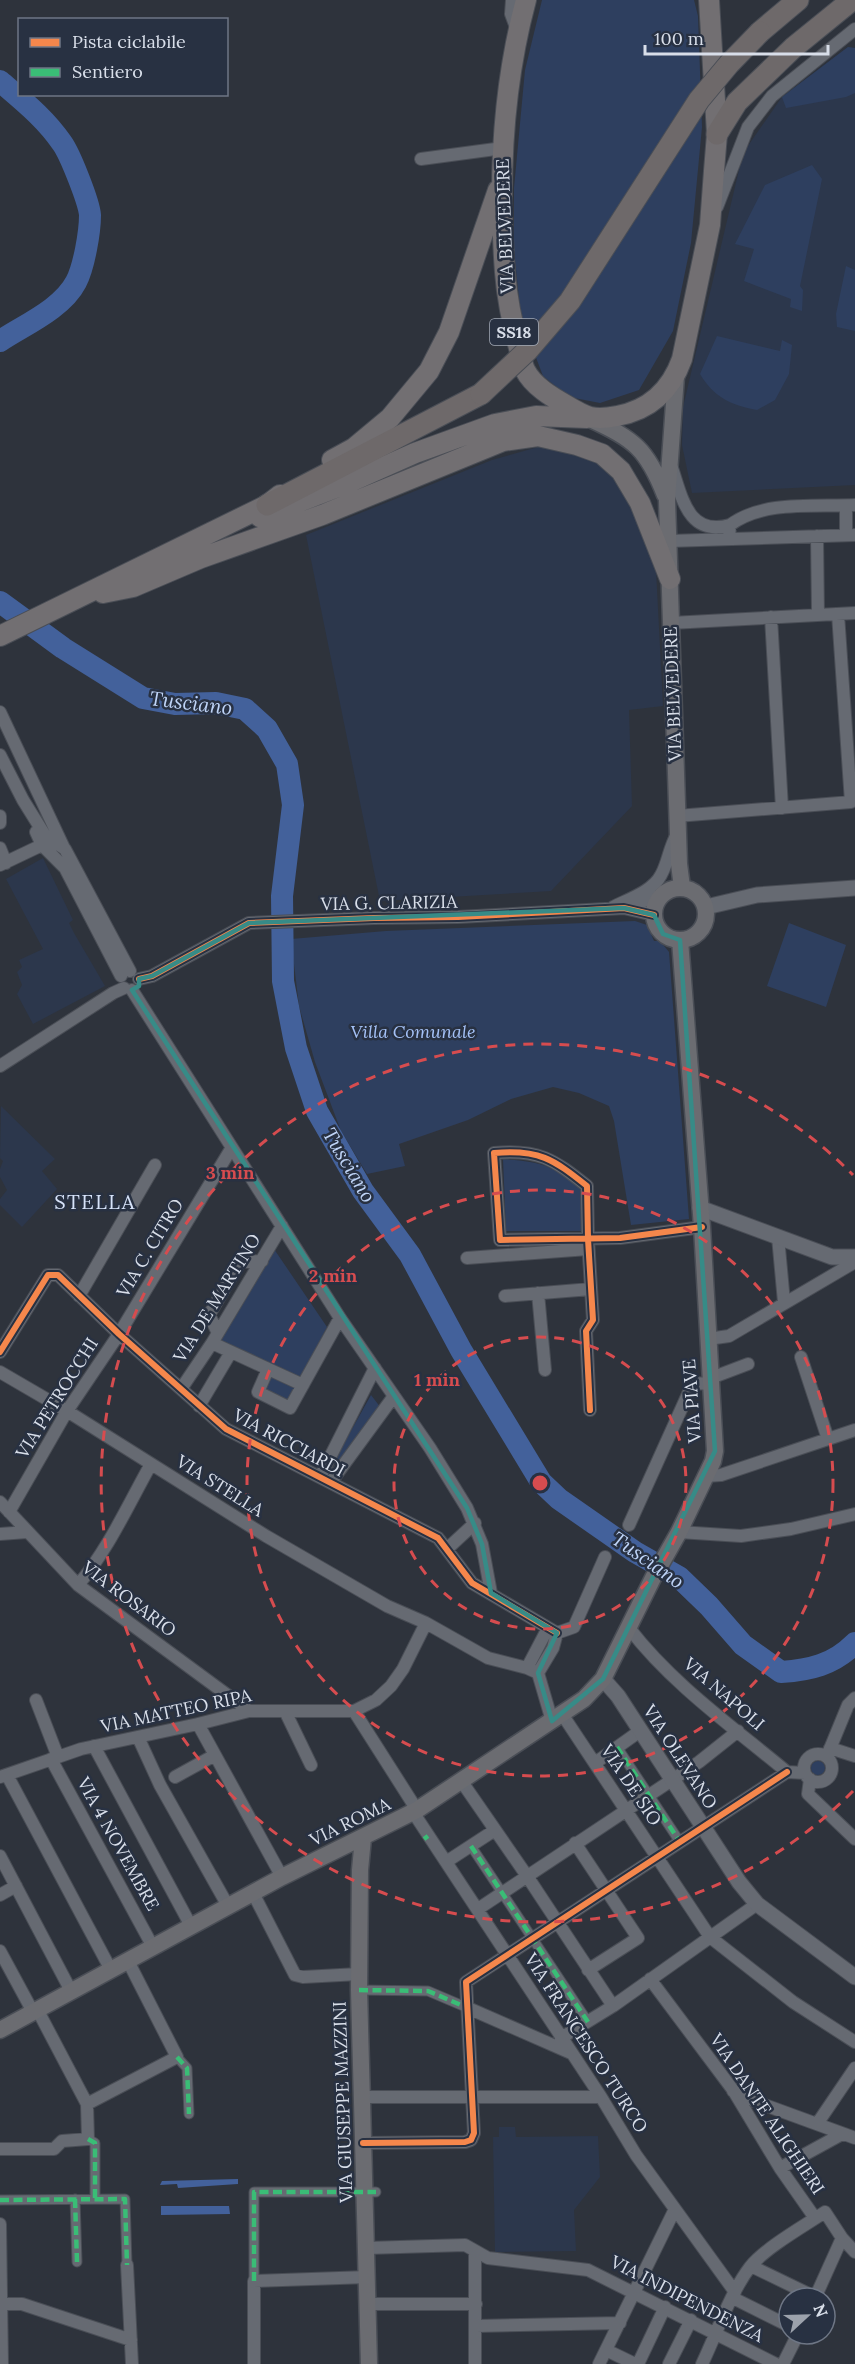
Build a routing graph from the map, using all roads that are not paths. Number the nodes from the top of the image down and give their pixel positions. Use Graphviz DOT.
graph roads {
  1 [pos="512,0"];
  2 [pos="526,0"];
  3 [pos="709,0"];
  4 [pos="798,0"];
  5 [pos="852,0"];
  6 [pos="855,29"];
  7 [pos="518,31"];
  8 [pos="717,134"];
  9 [pos="503,148"];
  10 [pos="421,159"];
  11 [pos="501,182"];
  12 [pos="710,225"];
  13 [pos="676,376"];
  14 [pos="589,418"];
  15 [pos="670,463"];
  16 [pos="667,501"];
  17 [pos="267,505"];
  18 [pos="850,506"];
  19 [pos="730,525"];
  20 [pos="222,527"];
  21 [pos="851,535"];
  22 [pos="817,536"];
  23 [pos="729,539"];
  24 [pos="669,542"];
  25 [pos="670,579"];
  26 [pos="74,600"];
  27 [pos="855,613"];
  28 [pos="838,614"];
  29 [pos="818,615"];
  30 [pos="771,617"];
  31 [pos="671,623"];
  32 [pos="4,634"];
  33 [pos="0,712"];
  34 [pos="0,755"];
  35 [pos="23,800"];
  36 [pos="782,808"];
  37 [pos="0,816"];
  38 [pos="677,816"];
  39 [pos="0,823"];
  40 [pos="678,833"];
  41 [pos="42,846"];
  42 [pos="0,848"];
  43 [pos="65,849"];
  44 [pos="3,864"];
  45 [pos="682,887"];
  46 [pos="855,888"];
  47 [pos="660,896"];
  48 [pos="706,907"];
  49 [pos="610,908"];
  50 [pos="624,908"];
  51 [pos="654,915"];
  52 [pos="680,940"];
  53 [pos="129,981"];
  54 [pos="0,1066"];
  55 [pos="231,1149"];
  56 [pos="155,1165"];
  57 [pos="700,1208"];
  58 [pos="282,1226"];
  59 [pos="702,1227"];
  60 [pos="778,1237"];
  61 [pos="588,1244"];
  62 [pos="855,1257"];
  63 [pos="467,1258"];
  64 [pos="262,1261"];
  65 [pos="855,1262"];
  66 [pos="591,1289"];
  67 [pos="538,1293"];
  68 [pos="79,1296"];
  69 [pos="505,1296"];
  70 [pos="784,1302"];
  71 [pos="340,1318"];
  72 [pos="119,1334"];
  73 [pos="215,1338"];
  74 [pos="708,1340"];
  75 [pos="0,1352"];
  76 [pos="231,1352"];
  77 [pos="801,1357"];
  78 [pos="748,1364"];
  79 [pos="375,1368"];
  80 [pos="268,1369"];
  81 [pos="545,1370"];
  82 [pos="0,1372"];
  83 [pos="711,1381"];
  84 [pos="303,1385"];
  85 [pos="180,1389"];
  86 [pos="394,1396"];
  87 [pos="199,1406"];
  88 [pos="590,1410"];
  89 [pos="67,1411"];
  90 [pos="855,1430"];
  91 [pos="828,1439"];
  92 [pos="151,1464"];
  93 [pos="706,1476"];
  94 [pos="326,1479"];
  95 [pos="4,1507"];
  96 [pos="855,1514"];
  97 [pos="475,1523"];
  98 [pos="629,1525"];
  99 [pos="27,1532"];
  100 [pos="0,1534"];
  101 [pos="676,1537"];
  102 [pos="448,1548"];
  103 [pos="605,1557"];
  104 [pos="653,1578"];
  105 [pos="78,1585"];
  106 [pos="491,1593"];
  107 [pos="426,1623"];
  108 [pos="628,1628"];
  109 [pos="553,1631"];
  110 [pos="533,1671"];
  111 [pos="603,1679"];
  112 [pos="855,1698"];
  113 [pos="36,1700"];
  114 [pos="249,1711"];
  115 [pos="285,1711"];
  116 [pos="354,1711"];
  117 [pos="554,1714"];
  118 [pos="198,1724"];
  119 [pos="640,1731"];
  120 [pos="738,1731"];
  121 [pos="138,1737"];
  122 [pos="94,1746"];
  123 [pos="617,1747"];
  124 [pos="828,1752"];
  125 [pos="215,1755"];
  126 [pos="855,1756"];
  127 [pos="55,1758"];
  128 [pos="595,1763"];
  129 [pos="311,1765"];
  130 [pos="787,1772"];
  131 [pos="4,1776"];
  132 [pos="807,1776"];
  133 [pos="175,1777"];
  134 [pos="672,1780"];
  135 [pos="462,1782"];
  136 [pos="648,1795"];
  137 [pos="626,1810"];
  138 [pos="415,1811"];
  139 [pos="704,1827"];
  140 [pos="495,1830"];
  141 [pos="363,1838"];
  142 [pos="855,1839"];
  143 [pos="680,1842"];
  144 [pos="575,1843"];
  145 [pos="471,1846"];
  146 [pos="0,1856"];
  147 [pos="657,1857"];
  148 [pos="446,1862"];
  149 [pos="527,1876"];
  150 [pos="282,1877"];
  151 [pos="16,1886"];
  152 [pos="606,1889"];
  153 [pos="253,1893"];
  154 [pos="501,1894"];
  155 [pos="0,1895"];
  156 [pos="757,1904"];
  157 [pos="228,1906"];
  158 [pos="478,1909"];
  159 [pos="557,1924"];
  160 [pos="191,1926"];
  161 [pos="710,1937"];
  162 [pos="532,1940"];
  163 [pos="153,1947"];
  164 [pos="0,1952"];
  165 [pos="507,1954"];
  166 [pos="128,1961"];
  167 [pos="111,1970"];
  168 [pos="588,1970"];
  169 [pos="855,1977"];
  170 [pos="650,1979"];
  171 [pos="359,1982"];
  172 [pos="71,1991"];
  173 [pos="613,2006"];
  174 [pos="468,2008"];
  175 [pos="35,2010"];
  176 [pos="588,2022"];
  177 [pos="0,2030"];
  178 [pos="561,2038"];
  179 [pos="855,2042"];
  180 [pos="571,2053"];
  181 [pos="177,2057"];
  182 [pos="855,2068"];
  183 [pos="733,2090"];
  184 [pos="361,2097"];
  185 [pos="472,2097"];
  186 [pos="601,2097"];
  187 [pos="87,2104"];
  188 [pos="189,2114"];
  189 [pos="817,2124"];
  190 [pos="842,2134"];
  191 [pos="855,2138"];
  192 [pos="88,2139"];
  193 [pos="363,2143"];
  194 [pos="0,2150"];
  195 [pos="780,2168"];
  196 [pos="370,2192"];
  197 [pos="75,2199"];
  198 [pos="95,2199"];
  199 [pos="0,2200"];
  200 [pos="675,2209"];
  201 [pos="815,2218"];
  202 [pos="0,2224"];
  203 [pos="842,2238"];
  204 [pos="367,2248"];
  205 [pos="475,2251"];
  206 [pos="855,2252"];
  207 [pos="77,2262"];
  208 [pos="128,2265"];
  209 [pos="751,2266"];
  210 [pos="368,2277"];
  211 [pos="254,2281"];
  212 [pos="791,2286"];
  213 [pos="820,2286"];
  214 [pos="635,2292"];
  215 [pos="734,2295"];
  216 [pos="368,2304"];
  217 [pos="476,2304"];
  218 [pos="665,2307"];
  219 [pos="1,2308"];
  220 [pos="777,2319"];
  221 [pos="691,2320"];
  222 [pos="620,2323"];
  223 [pos="476,2326"];
  224 [pos="717,2333"];
  225 [pos="130,2340"];
  226 [pos="792,2346"];
  227 [pos="606,2350"];
  228 [pos="2,2364"];
  229 [pos="132,2364"];
  230 [pos="254,2364"];
  231 [pos="369,2364"];
  232 [pos="475,2364"];
  233 [pos="599,2364"];
  234 [pos="636,2364"];
  235 [pos="669,2364"];
  236 [pos="702,2364"];
  237 [pos="776,2364"];
  238 [pos="783,2364"];
  1 -- 7 [label="street"];
  2 -- 7 [label="main road, VIA BELVEDERE / SS18"];
  3 -- 8 [label="main road, VIA BELVEDERE / SS18"];
  4 -- 17 [label="highway, bridge"];
  5 -- 8 [label="highway"];
  6 -- 12 [label="street"];
  7 -- 9 [label="main road, VIA BELVEDERE / SS18"];
  8 -- 12 [label="main road, VIA BELVEDERE / SS18"];
  9 -- 10 [label="street"];
  9 -- 11 [label="main road, VIA BELVEDERE / SS18"];
  11 -- 14 [label="main road, VIA BELVEDERE / SS18"];
  11 -- 17 [label="main road, SS18"];
  12 -- 13 [label="main road, VIA BELVEDERE / SS18"];
  13 -- 14 [label="main road, VIA BELVEDERE / SS18"];
  13 -- 15 [label="main road, VIA BELVEDERE"];
  14 -- 16 [label="main road, VIA BELVEDERE"];
  14 -- 20 [label="main road, SS18"];
  15 -- 16 [label="main road, VIA BELVEDERE"];
  15 -- 19 [label="street"];
  16 -- 24 [label="main road, VIA BELVEDERE"];
  17 -- 20 [label="main road, SS18"];
  18 -- 19 [label="street"];
  18 -- 21 [label="street"];
  19 -- 23 [label="street"];
  20 -- 26 [label="main road, SS18"];
  21 -- 22 [label="street"];
  22 -- 23 [label="street"];
  22 -- 29 [label="street"];
  23 -- 24 [label="street"];
  24 -- 25 [label="main road, VIA BELVEDERE"];
  25 -- 26 [label="main road"];
  25 -- 31 [label="main road, VIA BELVEDERE"];
  26 -- 32 [label="main road, SS18"];
  27 -- 28 [label="street"];
  28 -- 29 [label="street"];
  28 -- 36 [label="street"];
  29 -- 30 [label="street"];
  30 -- 31 [label="street"];
  30 -- 36 [label="street"];
  31 -- 38 [label="main road, VIA BELVEDERE"];
  33 -- 43 [label="street"];
  34 -- 35 [label="street"];
  35 -- 41 [label="street"];
  35 -- 43 [label="street"];
  36 -- 38 [label="street"];
  37 -- 39 [label="street"];
  38 -- 40 [label="main road, VIA BELVEDERE"];
  40 -- 45 [label="main road, VIA BELVEDERE"];
  40 -- 49 [label="street"];
  41 -- 44 [label="street"];
  41 -- 53 [label="street"];
  42 -- 44 [label="street"];
  43 -- 53 [label="street"];
  45 -- 47 [label="main road"];
  45 -- 48 [label="main road"];
  46 -- 48 [label="street"];
  47 -- 50 [label="street, VIA G. CLARIZIA"];
  47 -- 51 [label="main road"];
  48 -- 52 [label="main road"];
  49 -- 50 [label="street, VIA G. CLARIZIA"];
  49 -- 53 [label="street, VIA G. CLARIZIA"];
  50 -- 51 [label="street, VIA G. CLARIZIA"];
  51 -- 52 [label="main road"];
  52 -- 57 [label="main road"];
  53 -- 54 [label="street, VIA G. CLARIZIA"];
  53 -- 55 [label="street"];
  55 -- 58 [label="street"];
  55 -- 72 [label="street, VIA C. CITRO"];
  56 -- 68 [label="street"];
  57 -- 59 [label="main road, VIA PIAVE"];
  57 -- 60 [label="street"];
  58 -- 64 [label="street, VIA DE MARTINO"];
  58 -- 71 [label="street"];
  59 -- 61 [label="street"];
  59 -- 74 [label="main road, VIA PIAVE"];
  60 -- 62 [label="street"];
  60 -- 70 [label="street"];
  61 -- 61 [label="street"];
  61 -- 63 [label="street"];
  61 -- 66 [label="street"];
  64 -- 73 [label="street, VIA DE MARTINO"];
  64 -- 73 [label="street"];
  65 -- 70 [label="street"];
  66 -- 67 [label="street"];
  66 -- 88 [label="street"];
  67 -- 69 [label="street"];
  67 -- 81 [label="street"];
  68 -- 72 [label="street, VIA RICCIARDI"];
  68 -- 75 [label="street, VIA RICCIARDI"];
  70 -- 74 [label="street"];
  71 -- 79 [label="street"];
  71 -- 84 [label="street"];
  72 -- 85 [label="street, VIA RICCIARDI"];
  72 -- 89 [label="street, VIA PETROCCHI"];
  73 -- 76 [label="street"];
  73 -- 85 [label="street, VIA DE MARTINO"];
  74 -- 83 [label="main road, VIA PIAVE"];
  76 -- 80 [label="street"];
  76 -- 87 [label="street"];
  77 -- 91 [label="street"];
  78 -- 83 [label="street"];
  79 -- 86 [label="street"];
  79 -- 94 [label="street"];
  80 -- 84 [label="street"];
  80 -- 84 [label="street"];
  82 -- 89 [label="street, VIA STELLA"];
  83 -- 93 [label="main road, VIA PIAVE"];
  83 -- 98 [label="street"];
  85 -- 87 [label="street, VIA RICCIARDI"];
  86 -- 94 [label="street"];
  86 -- 97 [label="street"];
  87 -- 94 [label="street, VIA RICCIARDI"];
  89 -- 92 [label="street, VIA STELLA"];
  89 -- 95 [label="street, VIA PETROCCHI"];
  90 -- 91 [label="street"];
  91 -- 93 [label="street"];
  92 -- 105 [label="street"];
  92 -- 107 [label="street, VIA STELLA"];
  93 -- 101 [label="main road, VIA PIAVE"];
  94 -- 102 [label="street, VIA RICCIARDI"];
  95 -- 99 [label="street, VIA ROSARIO"];
  96 -- 101 [label="street"];
  97 -- 102 [label="street"];
  97 -- 106 [label="street"];
  99 -- 100 [label="street"];
  99 -- 105 [label="street, VIA ROSARIO"];
  101 -- 104 [label="main road, VIA PIAVE"];
  102 -- 106 [label="street, VIA RICCIARDI"];
  103 -- 109 [label="street"];
  104 -- 108 [label="main road, VIA ROMA"];
  105 -- 114 [label="street, VIA ROSARIO"];
  106 -- 109 [label="street, VIA RICCIARDI"];
  107 -- 110 [label="street, VIA STELLA"];
  107 -- 116 [label="street"];
  108 -- 111 [label="main road, VIA ROMA"];
  108 -- 120 [label="street, VIA NAPOLI"];
  109 -- 110 [label="street"];
  110 -- 117 [label="street"];
  111 -- 117 [label="main road, VIA ROMA"];
  111 -- 119 [label="street, VIA OLEVANO"];
  112 -- 124 [label="street"];
  113 -- 127 [label="street, VIA 4 NOVEMBRE"];
  114 -- 115 [label="street, VIA MATTEO RIPA"];
  114 -- 118 [label="street, VIA MATTEO RIPA"];
  115 -- 116 [label="street, VIA MATTEO RIPA"];
  115 -- 129 [label="street"];
  116 -- 138 [label="street"];
  117 -- 128 [label="street, VIA DE SIO"];
  117 -- 135 [label="main road, VIA ROMA"];
  118 -- 121 [label="street, VIA MATTEO RIPA"];
  118 -- 125 [label="street"];
  119 -- 123 [label="street"];
  119 -- 134 [label="street, VIA OLEVANO"];
  120 -- 130 [label="street, VIA NAPOLI"];
  120 -- 134 [label="street"];
  121 -- 122 [label="street, VIA MATTEO RIPA"];
  121 -- 157 [label="street"];
  122 -- 127 [label="street, VIA MATTEO RIPA"];
  122 -- 160 [label="street"];
  123 -- 128 [label="street"];
  123 -- 136 [label="street"];
  124 -- 126 [label="street"];
  124 -- 132 [label="street"];
  124 -- 132 [label="street"];
  125 -- 133 [label="street"];
  125 -- 150 [label="street"];
  127 -- 131 [label="street, VIA MATTEO RIPA"];
  127 -- 163 [label="street, VIA 4 NOVEMBRE"];
  128 -- 137 [label="street, VIA DE SIO"];
  130 -- 132 [label="street"];
  130 -- 139 [label="street"];
  131 -- 167 [label="street"];
  132 -- 142 [label="street"];
  134 -- 136 [label="street"];
  134 -- 137 [label="street"];
  134 -- 139 [label="street, VIA OLEVANO"];
  135 -- 138 [label="main road, VIA ROMA"];
  135 -- 140 [label="street"];
  136 -- 137 [label="street"];
  136 -- 143 [label="street"];
  137 -- 144 [label="street"];
  137 -- 147 [label="street, VIA DE SIO"];
  138 -- 141 [label="main road, VIA ROMA"];
  138 -- 148 [label="street, VIA FRANCESCO TURCO"];
  139 -- 143 [label="street"];
  139 -- 156 [label="street, VIA OLEVANO"];
  140 -- 145 [label="street"];
  140 -- 149 [label="street"];
  141 -- 150 [label="main road, VIA ROMA"];
  141 -- 171 [label="main road, VIA GIUSEPPE MAZZINI"];
  143 -- 147 [label="street"];
  144 -- 149 [label="street"];
  144 -- 152 [label="street"];
  145 -- 148 [label="street"];
  145 -- 154 [label="street"];
  146 -- 151 [label="street"];
  147 -- 152 [label="street"];
  147 -- 161 [label="street, VIA DE SIO"];
  148 -- 158 [label="street, VIA FRANCESCO TURCO"];
  149 -- 154 [label="street"];
  149 -- 159 [label="street"];
  150 -- 153 [label="main road, VIA ROMA"];
  151 -- 155 [label="street"];
  151 -- 172 [label="street"];
  152 -- 159 [label="street"];
  152 -- 168 [label="street"];
  153 -- 157 [label="main road, VIA ROMA"];
  153 -- 171 [label="street"];
  154 -- 158 [label="street"];
  154 -- 162 [label="street"];
  156 -- 161 [label="street"];
  156 -- 169 [label="street, VIA OLEVANO"];
  157 -- 160 [label="main road, VIA ROMA"];
  158 -- 165 [label="street, VIA FRANCESCO TURCO"];
  159 -- 162 [label="street"];
  159 -- 168 [label="street"];
  160 -- 163 [label="main road, VIA ROMA"];
  161 -- 170 [label="street"];
  161 -- 179 [label="street, VIA DE SIO"];
  162 -- 165 [label="street"];
  162 -- 176 [label="street"];
  163 -- 166 [label="main road, VIA ROMA"];
  164 -- 175 [label="street"];
  165 -- 174 [label="street"];
  165 -- 178 [label="street, VIA FRANCESCO TURCO"];
  166 -- 167 [label="main road, VIA ROMA"];
  166 -- 181 [label="street"];
  167 -- 172 [label="main road, VIA ROMA"];
  168 -- 173 [label="street"];
  170 -- 173 [label="street"];
  170 -- 183 [label="street, VIA DANTE ALIGHIERI"];
  171 -- 174 [label="street"];
  171 -- 184 [label="main road, VIA GIUSEPPE MAZZINI"];
  172 -- 175 [label="main road, VIA ROMA"];
  173 -- 176 [label="street"];
  174 -- 180 [label="street"];
  174 -- 185 [label="street"];
  175 -- 177 [label="main road, VIA ROMA"];
  175 -- 187 [label="street"];
  176 -- 178 [label="street"];
  178 -- 180 [label="street, VIA FRANCESCO TURCO"];
  180 -- 186 [label="street, VIA FRANCESCO TURCO"];
  181 -- 187 [label="street"];
  181 -- 188 [label="street"];
  182 -- 189 [label="street"];
  183 -- 189 [label="street"];
  183 -- 195 [label="street, VIA DANTE ALIGHIERI"];
  184 -- 185 [label="street"];
  184 -- 193 [label="main road, VIA GIUSEPPE MAZZINI"];
  185 -- 186 [label="street"];
  185 -- 193 [label="street"];
  186 -- 200 [label="street, VIA FRANCESCO TURCO"];
  187 -- 192 [label="street"];
  189 -- 190 [label="street"];
  190 -- 191 [label="street"];
  190 -- 195 [label="street"];
  192 -- 194 [label="street"];
  192 -- 198 [label="street"];
  193 -- 196 [label="main road, VIA GIUSEPPE MAZZINI"];
  195 -- 201 [label="street, VIA DANTE ALIGHIERI"];
  196 -- 204 [label="main road, VIA GIUSEPPE MAZZINI"];
  196 -- 211 [label="street"];
  197 -- 198 [label="street"];
  197 -- 199 [label="street"];
  197 -- 207 [label="street"];
  198 -- 208 [label="street"];
  200 -- 214 [label="street"];
  200 -- 215 [label="street, VIA FRANCESCO TURCO"];
  201 -- 203 [label="street, VIA DANTE ALIGHIERI"];
  201 -- 209 [label="street"];
  202 -- 219 [label="street"];
  203 -- 206 [label="street, VIA DANTE ALIGHIERI"];
  203 -- 213 [label="street"];
  204 -- 205 [label="street, VIA INDIPENDENZA"];
  204 -- 210 [label="main road, VIA GIUSEPPE MAZZINI"];
  205 -- 214 [label="street, VIA INDIPENDENZA"];
  205 -- 217 [label="street"];
  208 -- 225 [label="street"];
  209 -- 212 [label="street"];
  209 -- 215 [label="street"];
  210 -- 211 [label="street"];
  210 -- 216 [label="main road, VIA GIUSEPPE MAZZINI"];
  211 -- 230 [label="street"];
  214 -- 218 [label="street, VIA INDIPENDENZA"];
  214 -- 222 [label="street"];
  215 -- 220 [label="street"];
  215 -- 224 [label="street"];
  216 -- 217 [label="street"];
  216 -- 231 [label="main road, VIA GIUSEPPE MAZZINI"];
  217 -- 223 [label="street"];
  218 -- 221 [label="street, VIA INDIPENDENZA"];
  218 -- 234 [label="street"];
  219 -- 225 [label="street"];
  219 -- 228 [label="street"];
  221 -- 224 [label="street, VIA INDIPENDENZA"];
  221 -- 235 [label="street"];
  222 -- 223 [label="street"];
  222 -- 227 [label="street"];
  223 -- 232 [label="street"];
  224 -- 236 [label="street"];
  224 -- 237 [label="street, VIA INDIPENDENZA"];
  225 -- 229 [label="street"];
  226 -- 238 [label="street"];
  227 -- 233 [label="street"];
  227 -- 234 [label="street"];
}
